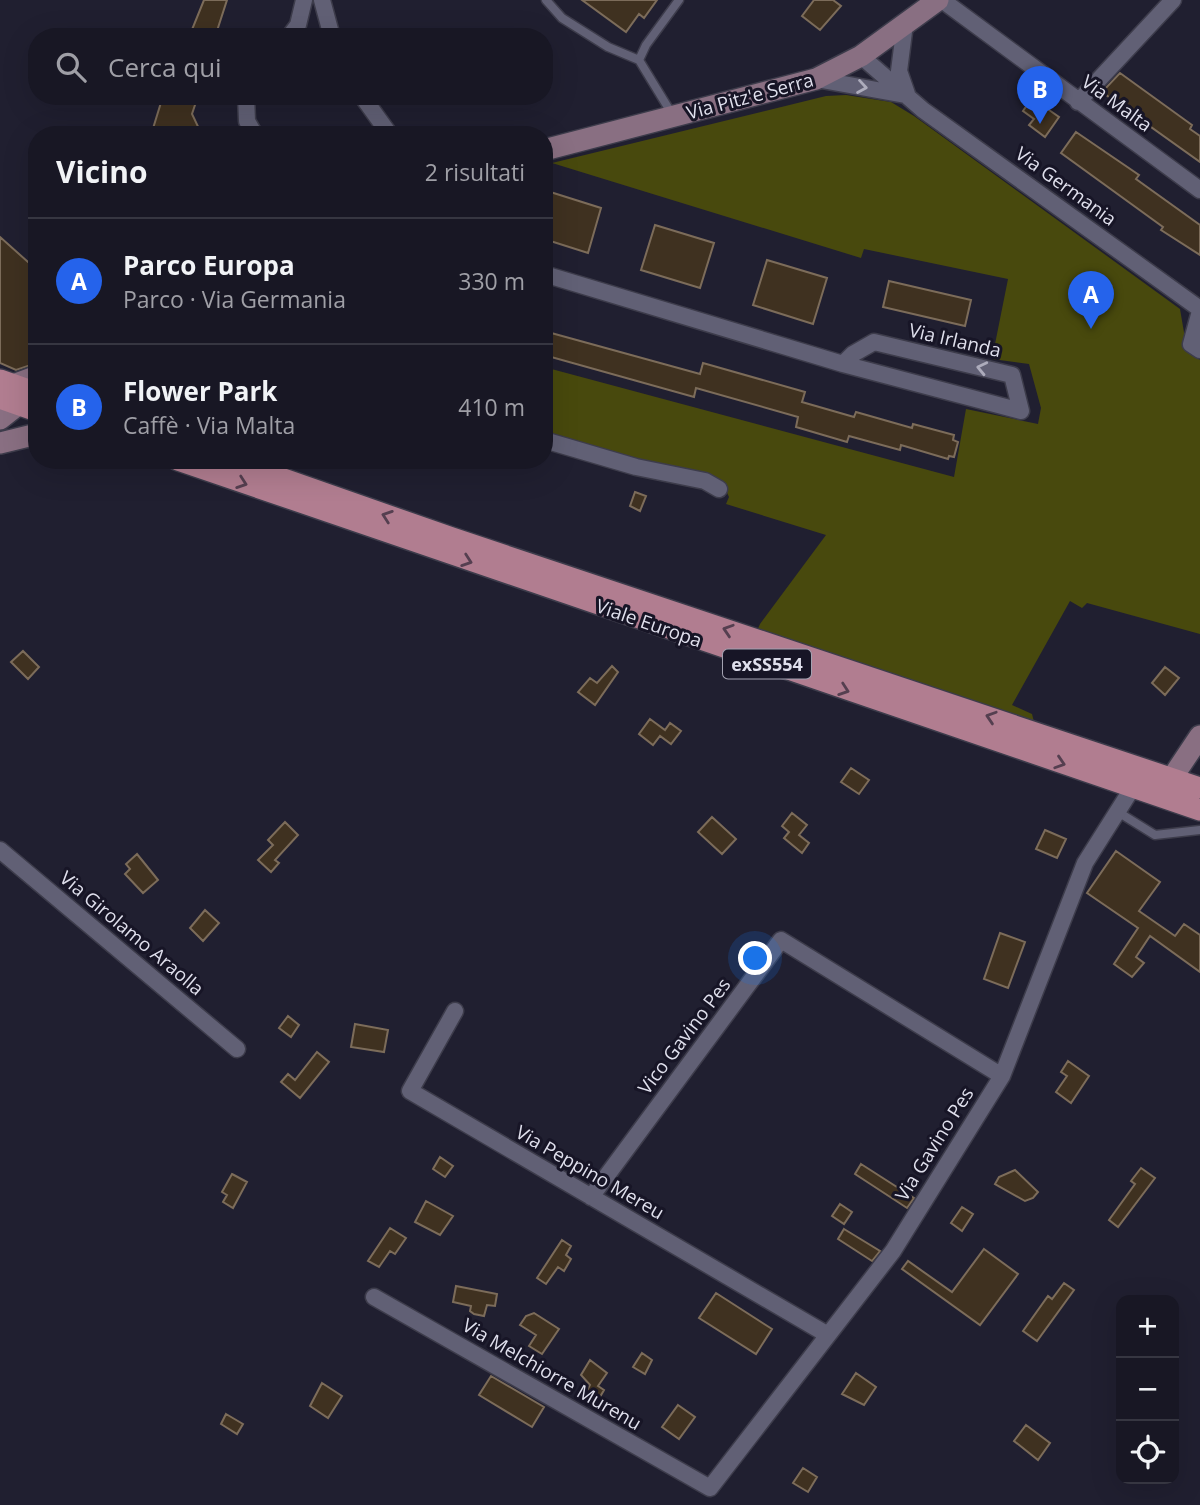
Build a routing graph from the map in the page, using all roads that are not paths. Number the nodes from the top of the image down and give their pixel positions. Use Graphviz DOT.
graph roads {
  1 [pos="304,0"];
  2 [pos="322,0"];
  3 [pos="546,0"];
  4 [pos="679,0"];
  5 [pos="940,0"];
  6 [pos="1173,0"];
  7 [pos="905,24"];
  8 [pos="295,28"];
  9 [pos="329,28"];
  10 [pos="860,56"];
  11 [pos="639,60"];
  12 [pos="816,79"];
  13 [pos="908,96"];
  14 [pos="1078,102"];
  15 [pos="246,105"];
  16 [pos="368,105"];
  17 [pos="673,117"];
  18 [pos="250,126"];
  19 [pos="384,126"];
  20 [pos="553,148"];
  21 [pos="1200,190"];
  22 [pos="553,277"];
  23 [pos="1200,310"];
  24 [pos="1200,350"];
  25 [pos="843,364"];
  26 [pos="20,396"];
  27 [pos="0,419"];
  28 [pos="28,436"];
  29 [pos="0,443"];
  30 [pos="553,443"];
  31 [pos="204,469"];
  32 [pos="255,469"];
  33 [pos="719,489"];
  34 [pos="1200,736"];
  35 [pos="1172,778"];
  36 [pos="1133,787"];
  37 [pos="1200,788"];
  38 [pos="1200,810"];
  39 [pos="1118,813"];
  40 [pos="1200,830"];
  41 [pos="0,850"];
  42 [pos="455,1011"];
  43 [pos="237,1049"];
  44 [pos="1002,1076"];
  45 [pos="591,1197"];
  46 [pos="374,1297"];
  47 [pos="828,1335"];
  48 [pos="710,1488"];
  1 -- 8 [label="street"];
  2 -- 9 [label="street"];
  3 -- 11 [label="lane"];
  4 -- 11 [label="lane"];
  5 -- 7 [label="street, Via Pitz'e Serra"];
  5 -- 14 [label="street, Via Malta"];
  6 -- 14 [label="street"];
  7 -- 10 [label="street, Via Pitz'e Serra"];
  7 -- 13 [label="street"];
  10 -- 12 [label="street, Via Pitz'e Serra"];
  10 -- 13 [label="street, Via Germania"];
  11 -- 17 [label="lane"];
  12 -- 13 [label="street, Via Germania, one-way"];
  12 -- 17 [label="street, Via Pitz'e Serra"];
  13 -- 23 [label="street, Via Germania"];
  14 -- 21 [label="street, Via Malta"];
  15 -- 18 [label="street"];
  16 -- 19 [label="street"];
  17 -- 20 [label="street, Via Pitz'e Serra"];
  22 -- 25 [label="street, Via Irlanda"];
  23 -- 24 [label="street, Via Germania"];
  25 -- 25 [label="street, Via Irlanda, one-way"];
  26 -- 27 [label="street"];
  28 -- 29 [label="street"];
  30 -- 33 [label="street"];
  31 -- 36 [label="main road, Viale Europa / exSS554, one-way"];
  35 -- 32 [label="main road, Viale Europa / exSS554, one-way"];
  34 -- 35 [label="street"];
  35 -- 37 [label="main road, Viale Europa / exSS554"];
  36 -- 38 [label="main road, Viale Europa / exSS554"];
  36 -- 39 [label="street, Via Gavino Pes"];
  39 -- 40 [label="lane"];
  39 -- 44 [label="street, Via Gavino Pes"];
  41 -- 43 [label="street, Via Girolamo Araolla"];
  42 -- 45 [label="street, Via Peppino Mereu"];
  44 -- 45 [label="street, Vico Gavino Pes"];
  44 -- 47 [label="street, Via Gavino Pes"];
  45 -- 47 [label="street, Via Peppino Mereu"];
  46 -- 48 [label="street, Via Melchiorre Murenu"];
  47 -- 48 [label="street, Via Gavino Pes"];
}
